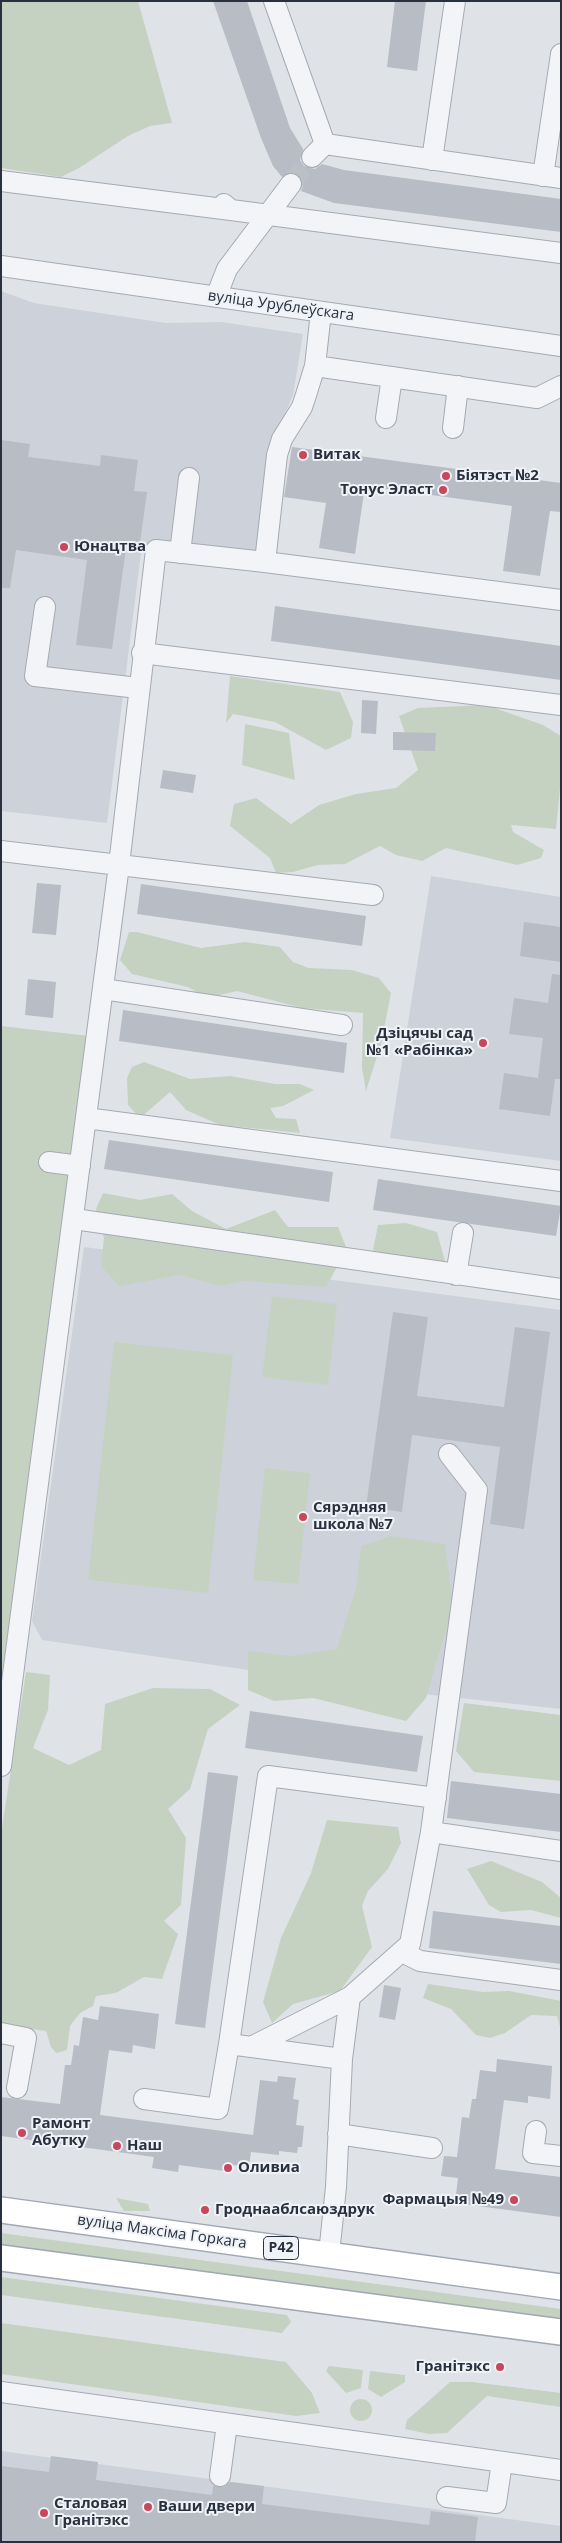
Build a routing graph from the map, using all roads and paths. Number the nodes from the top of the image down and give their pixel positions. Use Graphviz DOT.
graph roads {
  1 [pos="274,1"];
  2 [pos="455,1"];
  3 [pos="561,54"];
  4 [pos="432,160"];
  5 [pos="552,177"];
  6 [pos="1,181"];
  7 [pos="290,184"];
  8 [pos="266,215"];
  9 [pos="561,253"];
  10 [pos="1,266"];
  11 [pos="216,297"];
  12 [pos="321,312"];
  13 [pos="561,346"];
  14 [pos="314,366"];
  15 [pos="392,377"];
  16 [pos="458,386"];
  17 [pos="561,386"];
  18 [pos="386,418"];
  19 [pos="453,428"];
  20 [pos="189,478"];
  21 [pos="180,552"];
  22 [pos="265,562"];
  23 [pos="561,600"];
  24 [pos="45,607"];
  25 [pos="142,652"];
  26 [pos="138,688"];
  27 [pos="561,705"];
  28 [pos="1,851"];
  29 [pos="119,866"];
  30 [pos="372,895"];
  31 [pos="103,989"];
  32 [pos="342,1025"];
  33 [pos="86,1118"];
  34 [pos="49,1162"];
  35 [pos="80,1166"];
  36 [pos="561,1181"];
  37 [pos="74,1219"];
  38 [pos="463,1233"];
  39 [pos="456,1275"];
  40 [pos="561,1289"];
  41 [pos="449,1454"];
  42 [pos="1,1766"];
  43 [pos="436,1798"];
  44 [pos="431,1832"];
  45 [pos="561,1851"];
  46 [pos="402,1952"];
  47 [pos="561,1980"];
  48 [pos="350,1997"];
  49 [pos="1,2033"];
  50 [pos="229,2044"];
  51 [pos="252,2046"];
  52 [pos="342,2059"];
  53 [pos="18,2088"];
  54 [pos="144,2099"];
  55 [pos="536,2131"];
  56 [pos="338,2134"];
  57 [pos="432,2148"];
  58 [pos="561,2156"];
  59 [pos="1,2210"];
  60 [pos="329,2254"];
  61 [pos="1,2258"];
  62 [pos="561,2287"];
  63 [pos="561,2332"];
  64 [pos="1,2392"];
  65 [pos="226,2424"];
  66 [pos="502,2462"];
  67 [pos="561,2470"];
  68 [pos="220,2476"];
  69 [pos="447,2497"];
  1 -- 4 [label="street"];
  2 -- 4 [label="street"];
  3 -- 5 [label="street"];
  4 -- 5 [label="street"];
  6 -- 8 [label="street"];
  7 -- 8 [label="street"];
  8 -- 9 [label="street"];
  8 -- 11 [label="street"];
  10 -- 11 [label="street, вуліца Урублеўскага"];
  11 -- 12 [label="street, вуліца Урублеўскага"];
  12 -- 13 [label="street, вуліца Урублеўскага"];
  12 -- 14 [label="street"];
  14 -- 15 [label="street"];
  14 -- 22 [label="street"];
  15 -- 16 [label="street"];
  15 -- 18 [label="street"];
  16 -- 17 [label="street"];
  16 -- 19 [label="street"];
  20 -- 21 [label="street"];
  21 -- 22 [label="street"];
  21 -- 25 [label="street"];
  22 -- 23 [label="street"];
  24 -- 26 [label="street"];
  25 -- 26 [label="street"];
  25 -- 27 [label="street"];
  26 -- 29 [label="street"];
  28 -- 29 [label="street"];
  29 -- 30 [label="street"];
  29 -- 31 [label="street"];
  31 -- 32 [label="street"];
  31 -- 33 [label="street"];
  33 -- 35 [label="street"];
  33 -- 36 [label="street"];
  34 -- 35 [label="street"];
  35 -- 37 [label="street"];
  37 -- 39 [label="street"];
  37 -- 42 [label="street"];
  38 -- 39 [label="street"];
  39 -- 40 [label="street"];
  41 -- 43 [label="street"];
  43 -- 44 [label="street"];
  43 -- 50 [label="street"];
  44 -- 45 [label="street"];
  44 -- 46 [label="street"];
  46 -- 47 [label="street"];
  46 -- 48 [label="street"];
  48 -- 51 [label="street"];
  48 -- 52 [label="street"];
  49 -- 53 [label="street"];
  50 -- 51 [label="street"];
  50 -- 54 [label="street"];
  51 -- 52 [label="street"];
  52 -- 56 [label="street"];
  55 -- 58 [label="street"];
  56 -- 57 [label="street"];
  56 -- 60 [label="street"];
  59 -- 60 [label="main road, вуліца Максіма Горкага / Р42"];
  60 -- 62 [label="main road, вуліца Максіма Горкага / Р42"];
  61 -- 63 [label="main road"];
  64 -- 65 [label="street"];
  65 -- 66 [label="street"];
  65 -- 68 [label="street"];
  66 -- 67 [label="street"];
  66 -- 69 [label="street"];
}
